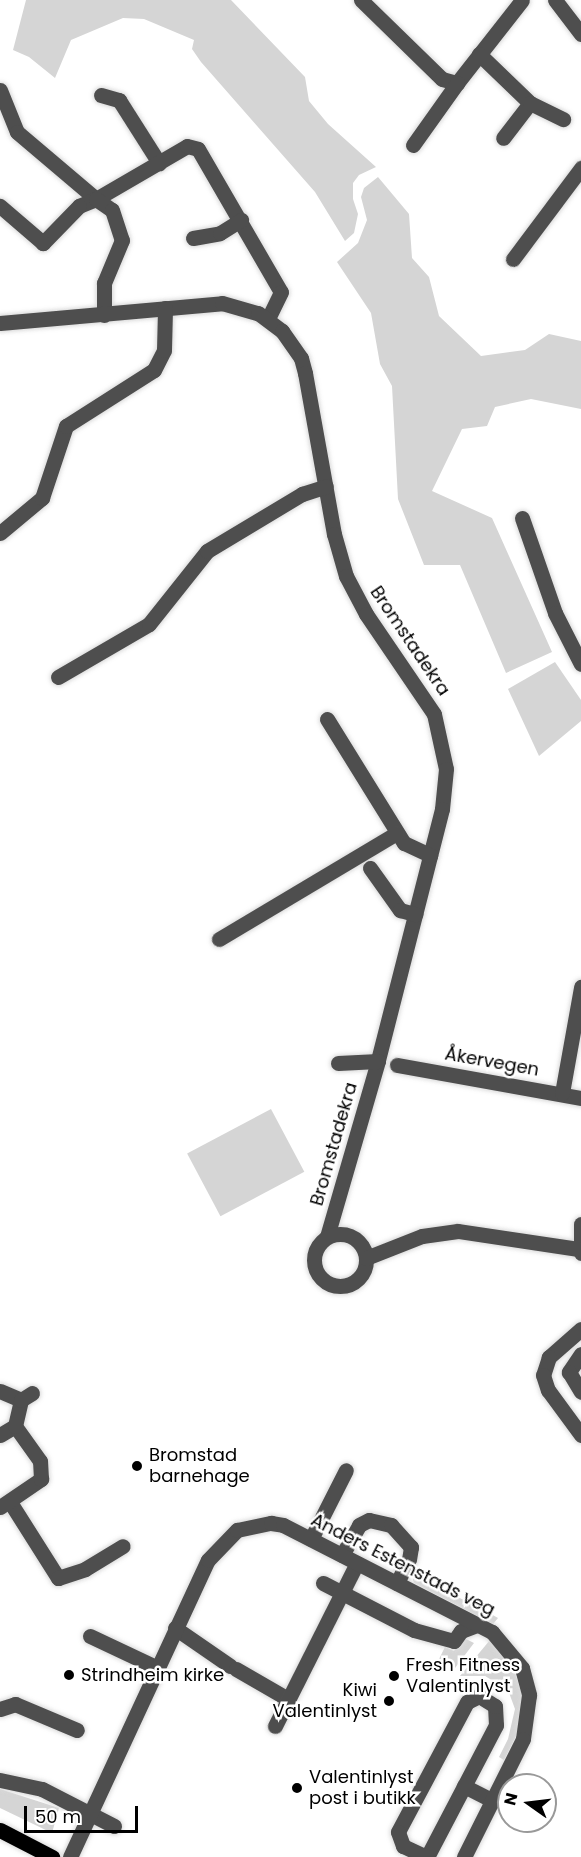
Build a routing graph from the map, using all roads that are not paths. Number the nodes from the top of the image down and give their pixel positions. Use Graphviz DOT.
graph roads {
  1 [pos="361,0"];
  2 [pos="522,0"];
  3 [pos="555,0"];
  4 [pos="581,34"];
  5 [pos="479,54"];
  6 [pos="457,83"];
  7 [pos="2,92"];
  8 [pos="101,94"];
  9 [pos="530,103"];
  10 [pos="563,119"];
  11 [pos="503,138"];
  12 [pos="413,145"];
  13 [pos="159,163"];
  14 [pos="581,168"];
  15 [pos="96,199"];
  16 [pos="0,206"];
  17 [pos="241,220"];
  18 [pos="194,238"];
  19 [pos="513,259"];
  20 [pos="165,308"];
  21 [pos="104,315"];
  22 [pos="268,319"];
  23 [pos="0,323"];
  24 [pos="326,486"];
  25 [pos="522,518"];
  26 [pos="0,533"];
  27 [pos="581,664"];
  28 [pos="58,677"];
  29 [pos="327,719"];
  30 [pos="397,833"];
  31 [pos="430,855"];
  32 [pos="370,868"];
  33 [pos="415,914"];
  34 [pos="219,939"];
  35 [pos="581,987"];
  36 [pos="378,1061"];
  37 [pos="338,1063"];
  38 [pos="397,1065"];
  39 [pos="562,1094"];
  40 [pos="581,1098"];
  41 [pos="581,1224"];
  42 [pos="327,1237"];
  43 [pos="580,1251"];
  44 [pos="366,1258"];
  45 [pos="581,1329"];
  46 [pos="581,1354"];
  47 [pos="0,1391"];
  48 [pos="581,1392"];
  49 [pos="15,1426"];
  50 [pos="0,1435"];
  51 [pos="581,1435"];
  52 [pos="346,1470"];
  53 [pos="5,1505"];
  54 [pos="311,1539"];
  55 [pos="123,1546"];
  56 [pos="342,1555"];
  57 [pos="357,1563"];
  58 [pos="323,1583"];
  59 [pos="397,1583"];
  60 [pos="342,1592"];
  61 [pos="477,1625"];
  62 [pos="175,1628"];
  63 [pos="90,1636"];
  64 [pos="158,1668"];
  65 [pos="288,1699"];
  66 [pos="0,1709"];
  67 [pos="275,1726"];
  68 [pos="77,1730"];
  69 [pos="0,1779"];
  70 [pos="464,1786"];
  71 [pos="493,1801"];
  72 [pos="92,1814"];
  73 [pos="114,1826"];
  74 [pos="0,1830"];
  75 [pos="52,1857"];
  76 [pos="70,1857"];
  77 [pos="427,1857"];
  78 [pos="464,1857"];
  1 -- 6 [label="street"];
  2 -- 5 [label="street"];
  3 -- 4 [label="street"];
  5 -- 6 [label="street"];
  5 -- 9 [label="street"];
  6 -- 12 [label="street"];
  7 -- 15 [label="street"];
  8 -- 13 [label="street"];
  9 -- 10 [label="street"];
  9 -- 11 [label="street"];
  13 -- 15 [label="street"];
  13 -- 17 [label="street"];
  14 -- 19 [label="street"];
  15 -- 16 [label="street"];
  15 -- 21 [label="street"];
  17 -- 18 [label="street"];
  17 -- 22 [label="street"];
  20 -- 21 [label="street, Bromstadekra"];
  20 -- 22 [label="street, Bromstadekra"];
  20 -- 26 [label="street"];
  21 -- 23 [label="street, Bromstadekra"];
  22 -- 24 [label="street, Bromstadekra"];
  24 -- 28 [label="street"];
  24 -- 31 [label="street, Bromstadekra"];
  25 -- 27 [label="street"];
  29 -- 30 [label="street"];
  30 -- 31 [label="street"];
  30 -- 34 [label="street"];
  31 -- 33 [label="street, Bromstadekra"];
  32 -- 33 [label="street"];
  33 -- 36 [label="street, Bromstadekra"];
  35 -- 39 [label="street"];
  36 -- 37 [label="street, Bromstadekra"];
  36 -- 42 [label="street, Bromstadekra"];
  38 -- 39 [label="street, Åkervegen"];
  39 -- 40 [label="street, Åkervegen"];
  41 -- 43 [label="street"];
  42 -- 44 [label="street"];
  42 -- 44 [label="street, Bromstadekra"];
  43 -- 44 [label="street"];
  45 -- 51 [label="street"];
  46 -- 48 [label="street"];
  47 -- 49 [label="street"];
  49 -- 50 [label="street"];
  49 -- 53 [label="street"];
  52 -- 54 [label="street"];
  53 -- 55 [label="street"];
  54 -- 56 [label="street, Anders Estenstads veg"];
  54 -- 62 [label="street, Anders Estenstads veg"];
  56 -- 57 [label="street, Anders Estenstads veg"];
  56 -- 59 [label="street"];
  57 -- 59 [label="street, Anders Estenstads veg"];
  57 -- 60 [label="street"];
  58 -- 60 [label="street"];
  59 -- 61 [label="street, Anders Estenstads veg"];
  60 -- 61 [label="street"];
  60 -- 65 [label="street"];
  61 -- 71 [label="street, Anders Estenstads veg"];
  62 -- 64 [label="street, Anders Estenstads veg"];
  62 -- 65 [label="street"];
  63 -- 64 [label="street"];
  64 -- 72 [label="street, Anders Estenstads veg"];
  65 -- 67 [label="street"];
  66 -- 68 [label="street"];
  69 -- 72 [label="street"];
  70 -- 71 [label="street"];
  70 -- 77 [label="street"];
  70 -- 77 [label="street"];
  71 -- 78 [label="street, Anders Estenstads veg"];
  72 -- 73 [label="street"];
  72 -- 76 [label="street, Anders Estenstads veg"];
  74 -- 75 [label="main road"];
}
